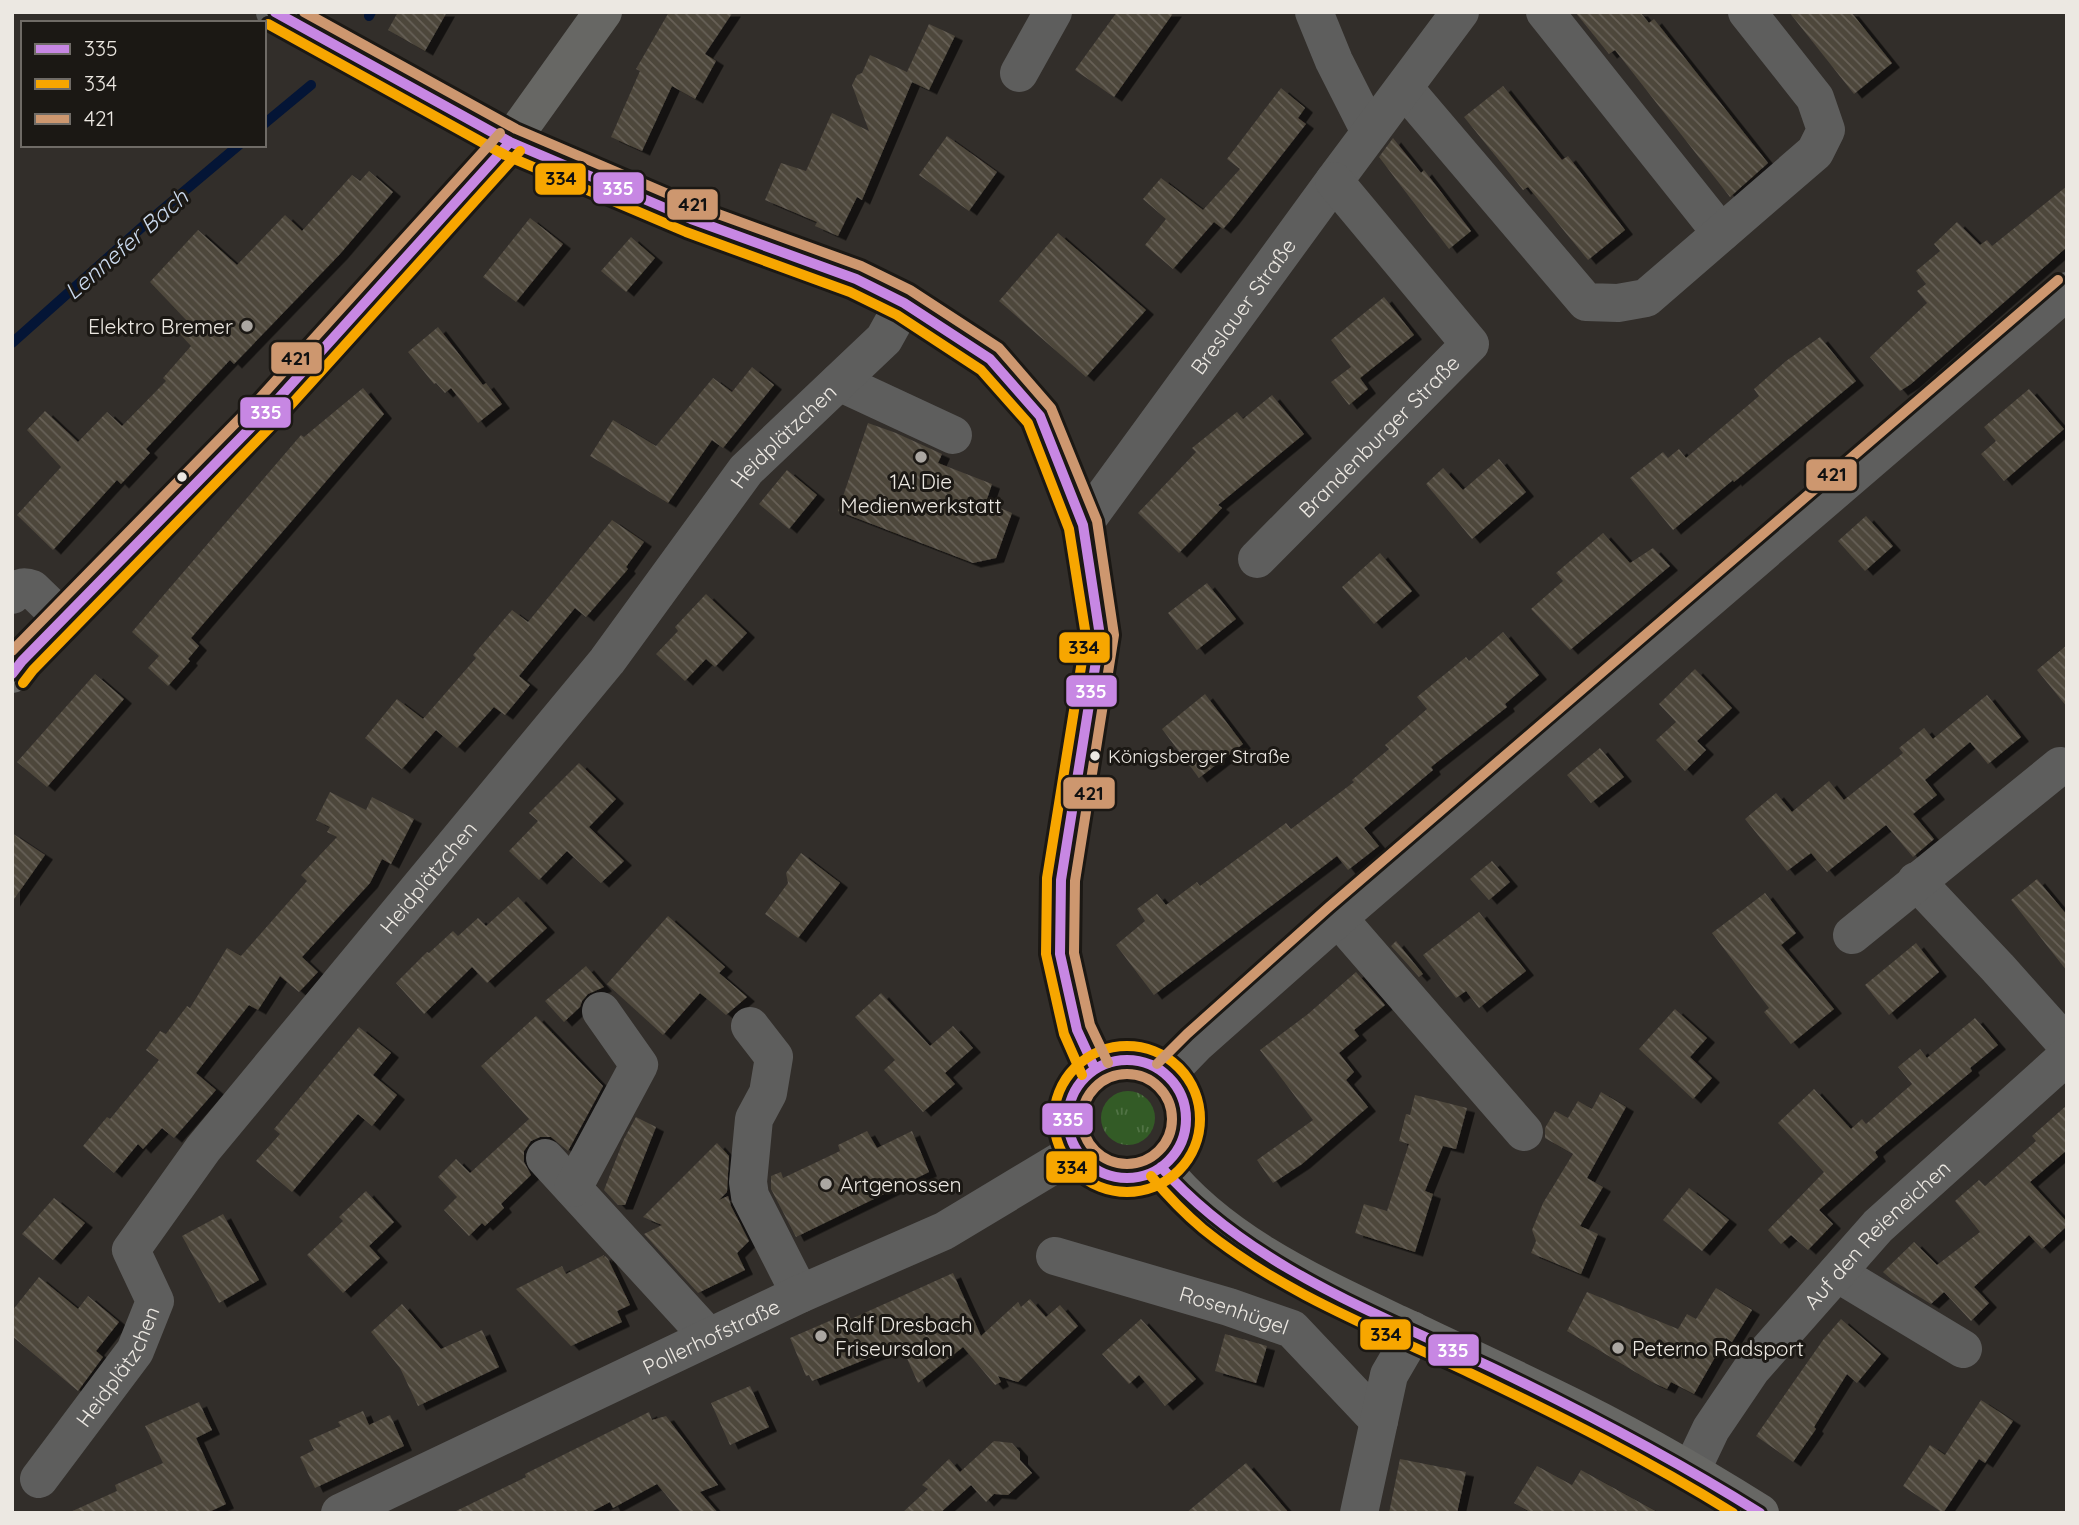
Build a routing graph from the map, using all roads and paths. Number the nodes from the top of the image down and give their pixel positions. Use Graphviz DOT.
graph roads {
  1 [pos="275,12"];
  2 [pos="603,12"];
  3 [pos="1053,12"];
  4 [pos="1314,12"];
  5 [pos="1460,12"];
  6 [pos="1545,12"];
  7 [pos="1747,12"];
  8 [pos="1019,73"];
  9 [pos="1404,88"];
  10 [pos="1370,132"];
  11 [pos="510,142"];
  12 [pos="1334,181"];
  13 [pos="1721,233"];
  14 [pos="904,303"];
  15 [pos="2058,310"];
  16 [pos="839,382"];
  17 [pos="953,435"];
  18 [pos="1083,525"];
  19 [pos="1257,559"];
  20 [pos="12,595"];
  21 [pos="63,619"];
  22 [pos="12,674"];
  23 [pos="2060,766"];
  24 [pos="1916,881"];
  25 [pos="1338,918"];
  26 [pos="1852,935"];
  27 [pos="601,1011"];
  28 [pos="750,1026"];
  29 [pos="2067,1045"];
  30 [pos="2067,1056"];
  31 [pos="1095,1069"];
  32 [pos="1167,1074"];
  33 [pos="1524,1132"];
  34 [pos="1077,1151"];
  35 [pos="545,1158"];
  36 [pos="1161,1167"];
  37 [pos="573,1188"];
  38 [pos="1055,1256"];
  39 [pos="1838,1273"];
  40 [pos="800,1294"];
  41 [pos="1412,1330"];
  42 [pos="709,1337"];
  43 [pos="1962,1349"];
  44 [pos="1379,1421"];
  45 [pos="1691,1471"];
  46 [pos="39,1479"];
  47 [pos="340,1513"];
  48 [pos="1359,1513"];
  49 [pos="1760,1513"];
  1 -- 11 [label="street"];
  2 -- 11 [label="main road"];
  3 -- 8 [label="street"];
  4 -- 10 [label="street"];
  5 -- 9 [label="street, Breslauer Straße"];
  6 -- 13 [label="street"];
  7 -- 13 [label="street"];
  9 -- 10 [label="street, Breslauer Straße"];
  9 -- 13 [label="street"];
  10 -- 12 [label="street, Breslauer Straße"];
  11 -- 14 [label="main road"];
  11 -- 21 [label="main road"];
  12 -- 18 [label="street, Breslauer Straße"];
  12 -- 19 [label="street, Brandenburger Straße"];
  14 -- 16 [label="street, Heidplätzchen"];
  14 -- 18 [label="main road"];
  15 -- 25 [label="street"];
  16 -- 17 [label="street"];
  16 -- 46 [label="street, Heidplätzchen"];
  18 -- 31 [label="main road"];
  20 -- 21 [label="street"];
  21 -- 22 [label="main road"];
  23 -- 24 [label="street"];
  24 -- 26 [label="street"];
  24 -- 29 [label="street"];
  25 -- 32 [label="street"];
  25 -- 33 [label="street"];
  27 -- 37 [label="street"];
  28 -- 40 [label="street"];
  30 -- 39 [label="street, Auf den Reieneichen"];
  31 -- 32 [label="main road"];
  31 -- 34 [label="main road"];
  32 -- 36 [label="main road"];
  34 -- 36 [label="main road"];
  34 -- 40 [label="street, Pollerhofstraße"];
  35 -- 37 [label="street"];
  36 -- 41 [label="main road"];
  37 -- 42 [label="street"];
  38 -- 44 [label="street, Rosenhügel"];
  39 -- 43 [label="street"];
  39 -- 45 [label="street, Auf den Reieneichen"];
  40 -- 42 [label="street, Pollerhofstraße"];
  41 -- 44 [label="street"];
  41 -- 45 [label="main road"];
  42 -- 47 [label="street, Pollerhofstraße"];
  44 -- 48 [label="street"];
  45 -- 49 [label="main road"];
}
